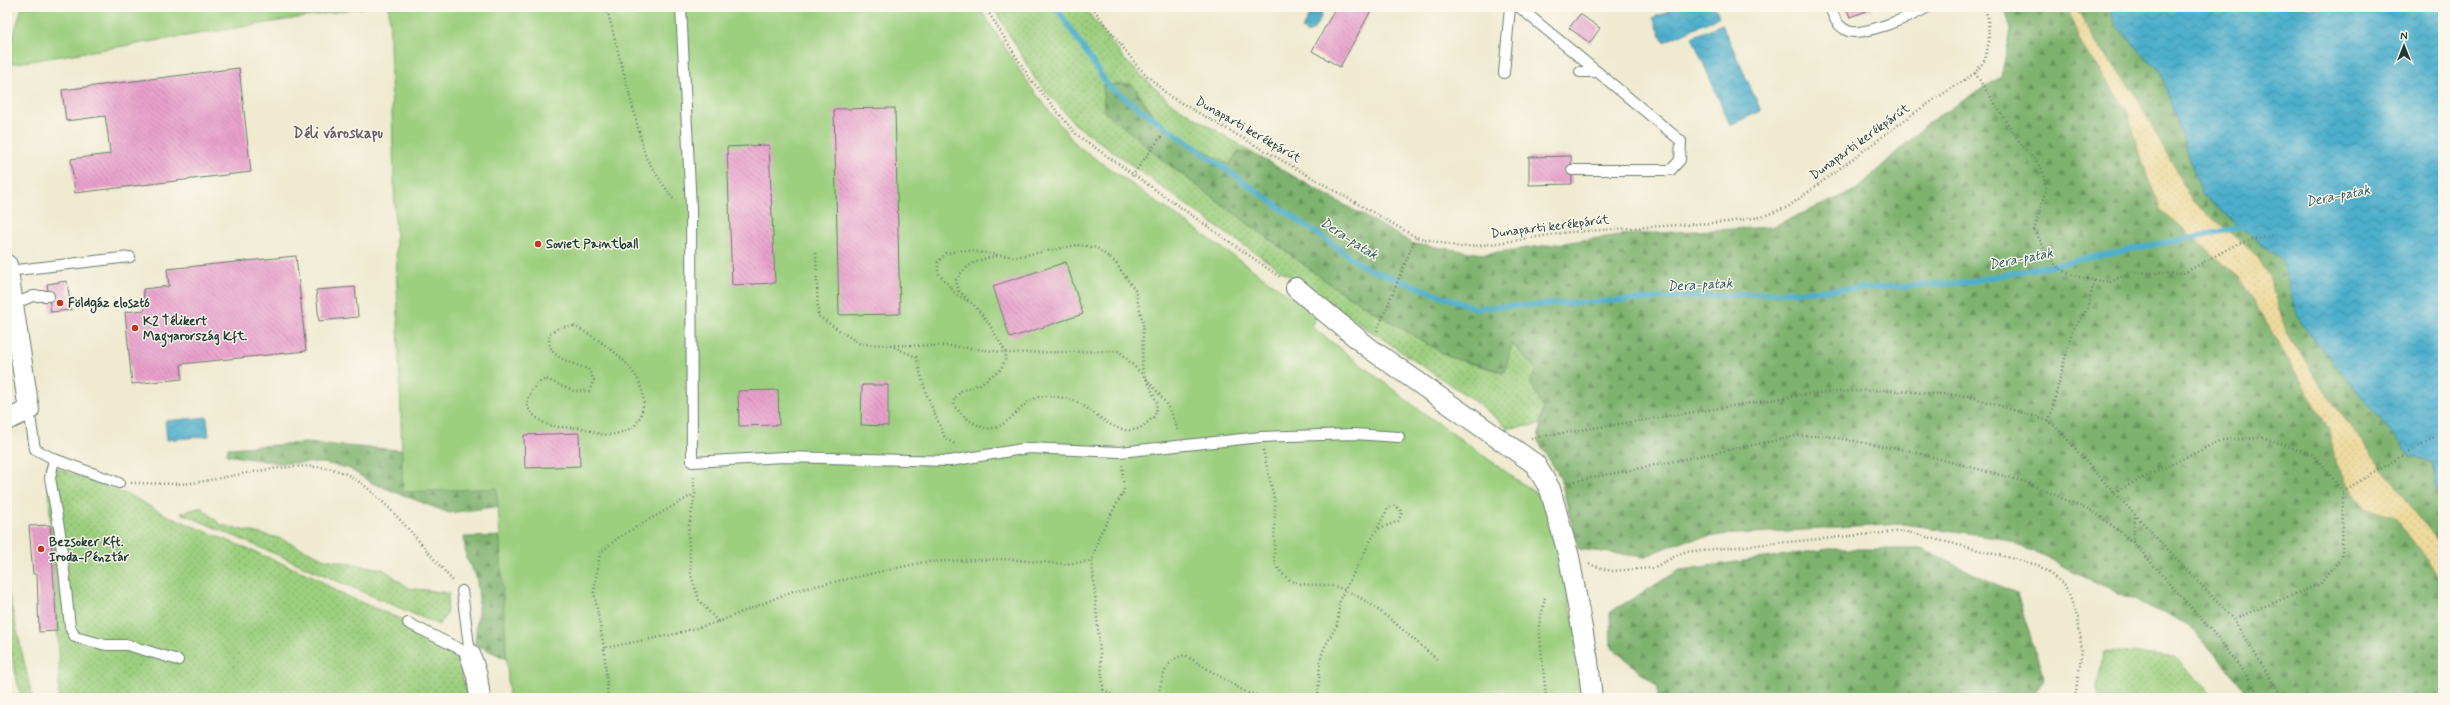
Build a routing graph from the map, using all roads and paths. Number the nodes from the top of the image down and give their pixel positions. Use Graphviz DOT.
graph roads {
  1 [pos="298,7"];
  2 [pos="315,7"];
  3 [pos="600,7"];
  4 [pos="681,7"];
  5 [pos="985,7"];
  6 [pos="1092,7"];
  7 [pos="1510,7"];
  8 [pos="1519,7"];
  9 [pos="1830,7"];
  10 [pos="1928,7"];
  11 [pos="1984,7"];
  12 [pos="1504,72"];
  13 [pos="1580,72"];
  14 [pos="1598,72"];
  15 [pos="1975,72"];
  16 [pos="1163,134"];
  17 [pos="1572,170"];
  18 [pos="1132,176"];
  19 [pos="690,208"];
  20 [pos="2274,235"];
  21 [pos="1416,237"];
  22 [pos="816,253"];
  23 [pos="1000,256"];
  24 [pos="130,257"];
  25 [pos="8,268"];
  26 [pos="2094,280"];
  27 [pos="1296,288"];
  28 [pos="49,296"];
  29 [pos="14,304"];
  30 [pos="973,304"];
  31 [pos="1381,323"];
  32 [pos="890,345"];
  33 [pos="644,409"];
  34 [pos="30,410"];
  35 [pos="7,420"];
  36 [pos="2049,421"];
  37 [pos="1560,433"];
  38 [pos="2436,436"];
  39 [pos="1260,437"];
  40 [pos="1399,437"];
  41 [pos="1181,445"];
  42 [pos="1120,452"];
  43 [pos="974,456"];
  44 [pos="54,459"];
  45 [pos="692,462"];
  46 [pos="119,483"];
  47 [pos="1550,489"];
  48 [pos="2343,491"];
  49 [pos="2114,492"];
  50 [pos="695,494"];
  51 [pos="2135,515"];
  52 [pos="1379,529"];
  53 [pos="2133,542"];
  54 [pos="1569,557"];
  55 [pos="1092,561"];
  56 [pos="462,590"];
  57 [pos="1345,590"];
  58 [pos="1545,598"];
  59 [pos="2234,619"];
  60 [pos="718,622"];
  61 [pos="408,623"];
  62 [pos="604,648"];
  63 [pos="470,654"];
  64 [pos="178,660"];
  65 [pos="1438,660"];
  66 [pos="1103,690"];
  67 [pos="480,698"];
  68 [pos="608,698"];
  69 [pos="1104,698"];
  70 [pos="1120,698"];
  71 [pos="1158,698"];
  72 [pos="1277,698"];
  73 [pos="1318,698"];
  74 [pos="1546,698"];
  75 [pos="1592,698"];
  76 [pos="2075,698"];
  77 [pos="2263,698"];
  78 [pos="2283,698"];
  1 -- 2 [label="path"];
  3 -- 19 [label="path"];
  4 -- 19 [label="lane"];
  5 -- 18 [label="path"];
  6 -- 21 [label="path, Dunaparti kerékpárút"];
  7 -- 12 [label="lane"];
  8 -- 14 [label="lane"];
  9 -- 10 [label="lane"];
  11 -- 15 [label="path, Dunaparti kerékpárút"];
  13 -- 14 [label="lane"];
  14 -- 17 [label="lane"];
  15 -- 21 [label="path, Dunaparti kerékpárút"];
  15 -- 26 [label="path"];
  16 -- 18 [label="path"];
  18 -- 27 [label="path"];
  19 -- 45 [label="lane"];
  20 -- 26 [label="path"];
  21 -- 31 [label="path"];
  22 -- 32 [label="path"];
  23 -- 30 [label="path"];
  23 -- 30 [label="path"];
  23 -- 30 [label="path"];
  24 -- 25 [label="lane"];
  25 -- 29 [label="street"];
  26 -- 36 [label="path"];
  27 -- 47 [label="street"];
  28 -- 29 [label="lane"];
  29 -- 34 [label="street"];
  32 -- 41 [label="path"];
  32 -- 43 [label="path"];
  33 -- 33 [label="path"];
  34 -- 35 [label="street"];
  34 -- 44 [label="lane"];
  36 -- 37 [label="path"];
  36 -- 49 [label="path"];
  38 -- 48 [label="path"];
  39 -- 40 [label="lane"];
  39 -- 41 [label="lane"];
  39 -- 57 [label="path"];
  41 -- 42 [label="lane"];
  42 -- 43 [label="lane"];
  42 -- 55 [label="path"];
  43 -- 45 [label="lane"];
  44 -- 46 [label="lane"];
  44 -- 64 [label="lane"];
  45 -- 50 [label="path"];
  46 -- 56 [label="path"];
  47 -- 53 [label="path"];
  47 -- 54 [label="street"];
  48 -- 49 [label="path"];
  48 -- 59 [label="path"];
  49 -- 51 [label="path"];
  50 -- 60 [label="path"];
  50 -- 62 [label="path"];
  51 -- 53 [label="path"];
  51 -- 59 [label="path"];
  52 -- 52 [label="path"];
  52 -- 57 [label="path"];
  53 -- 77 [label="path"];
  54 -- 75 [label="street"];
  54 -- 76 [label="path"];
  55 -- 60 [label="path"];
  55 -- 66 [label="path"];
  56 -- 63 [label="lane"];
  57 -- 65 [label="path"];
  57 -- 73 [label="path"];
  58 -- 74 [label="path"];
  59 -- 78 [label="path"];
  60 -- 62 [label="path"];
  61 -- 63 [label="lane"];
  62 -- 68 [label="path"];
  63 -- 67 [label="street"];
  66 -- 69 [label="path"];
  66 -- 70 [label="path"];
  71 -- 72 [label="path"];
}
